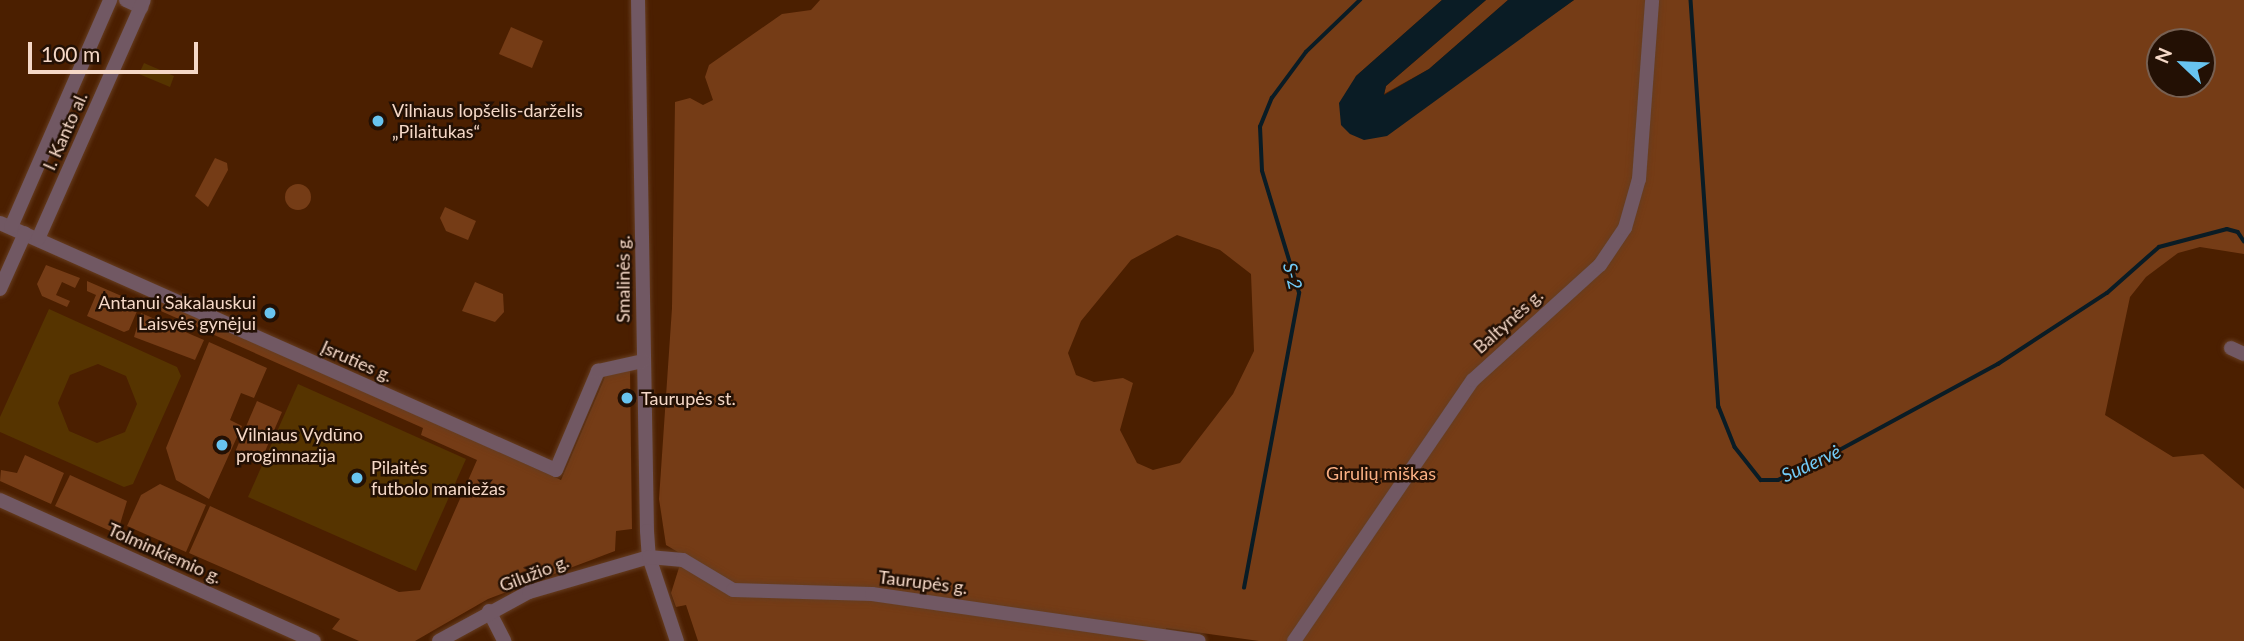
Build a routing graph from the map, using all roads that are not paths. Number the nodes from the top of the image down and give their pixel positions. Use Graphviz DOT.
graph roads {
  1 [pos="110,0"];
  2 [pos="126,0"];
  3 [pos="638,0"];
  4 [pos="1652,0"];
  5 [pos="143,4"];
  6 [pos="18,231"];
  7 [pos="0,289"];
  8 [pos="643,361"];
  9 [pos="0,500"];
  10 [pos="649,558"];
  11 [pos="489,611"];
  12 [pos="314,641"];
  13 [pos="439,641"];
  14 [pos="505,641"];
  15 [pos="677,641"];
  16 [pos="1199,641"];
  17 [pos="1294,641"];
  1 -- 6 [label="street, I. Kanto al."];
  2 -- 5 [label="street"];
  3 -- 8 [label="street, Smalinės g."];
  4 -- 17 [label="street, Baltynės g."];
  5 -- 6 [label="street, I. Kanto al."];
  6 -- 7 [label="street, I. Kanto al."];
  6 -- 8 [label="street, Įsruties g."];
  8 -- 10 [label="street, Smalinės g."];
  9 -- 12 [label="street, Tolminkiemio g."];
  10 -- 11 [label="street, Gilužio g."];
  10 -- 15 [label="street, Smalinės g."];
  10 -- 16 [label="street, Taurupės g."];
  11 -- 13 [label="street, Gilužio g."];
  11 -- 14 [label="street"];
}
